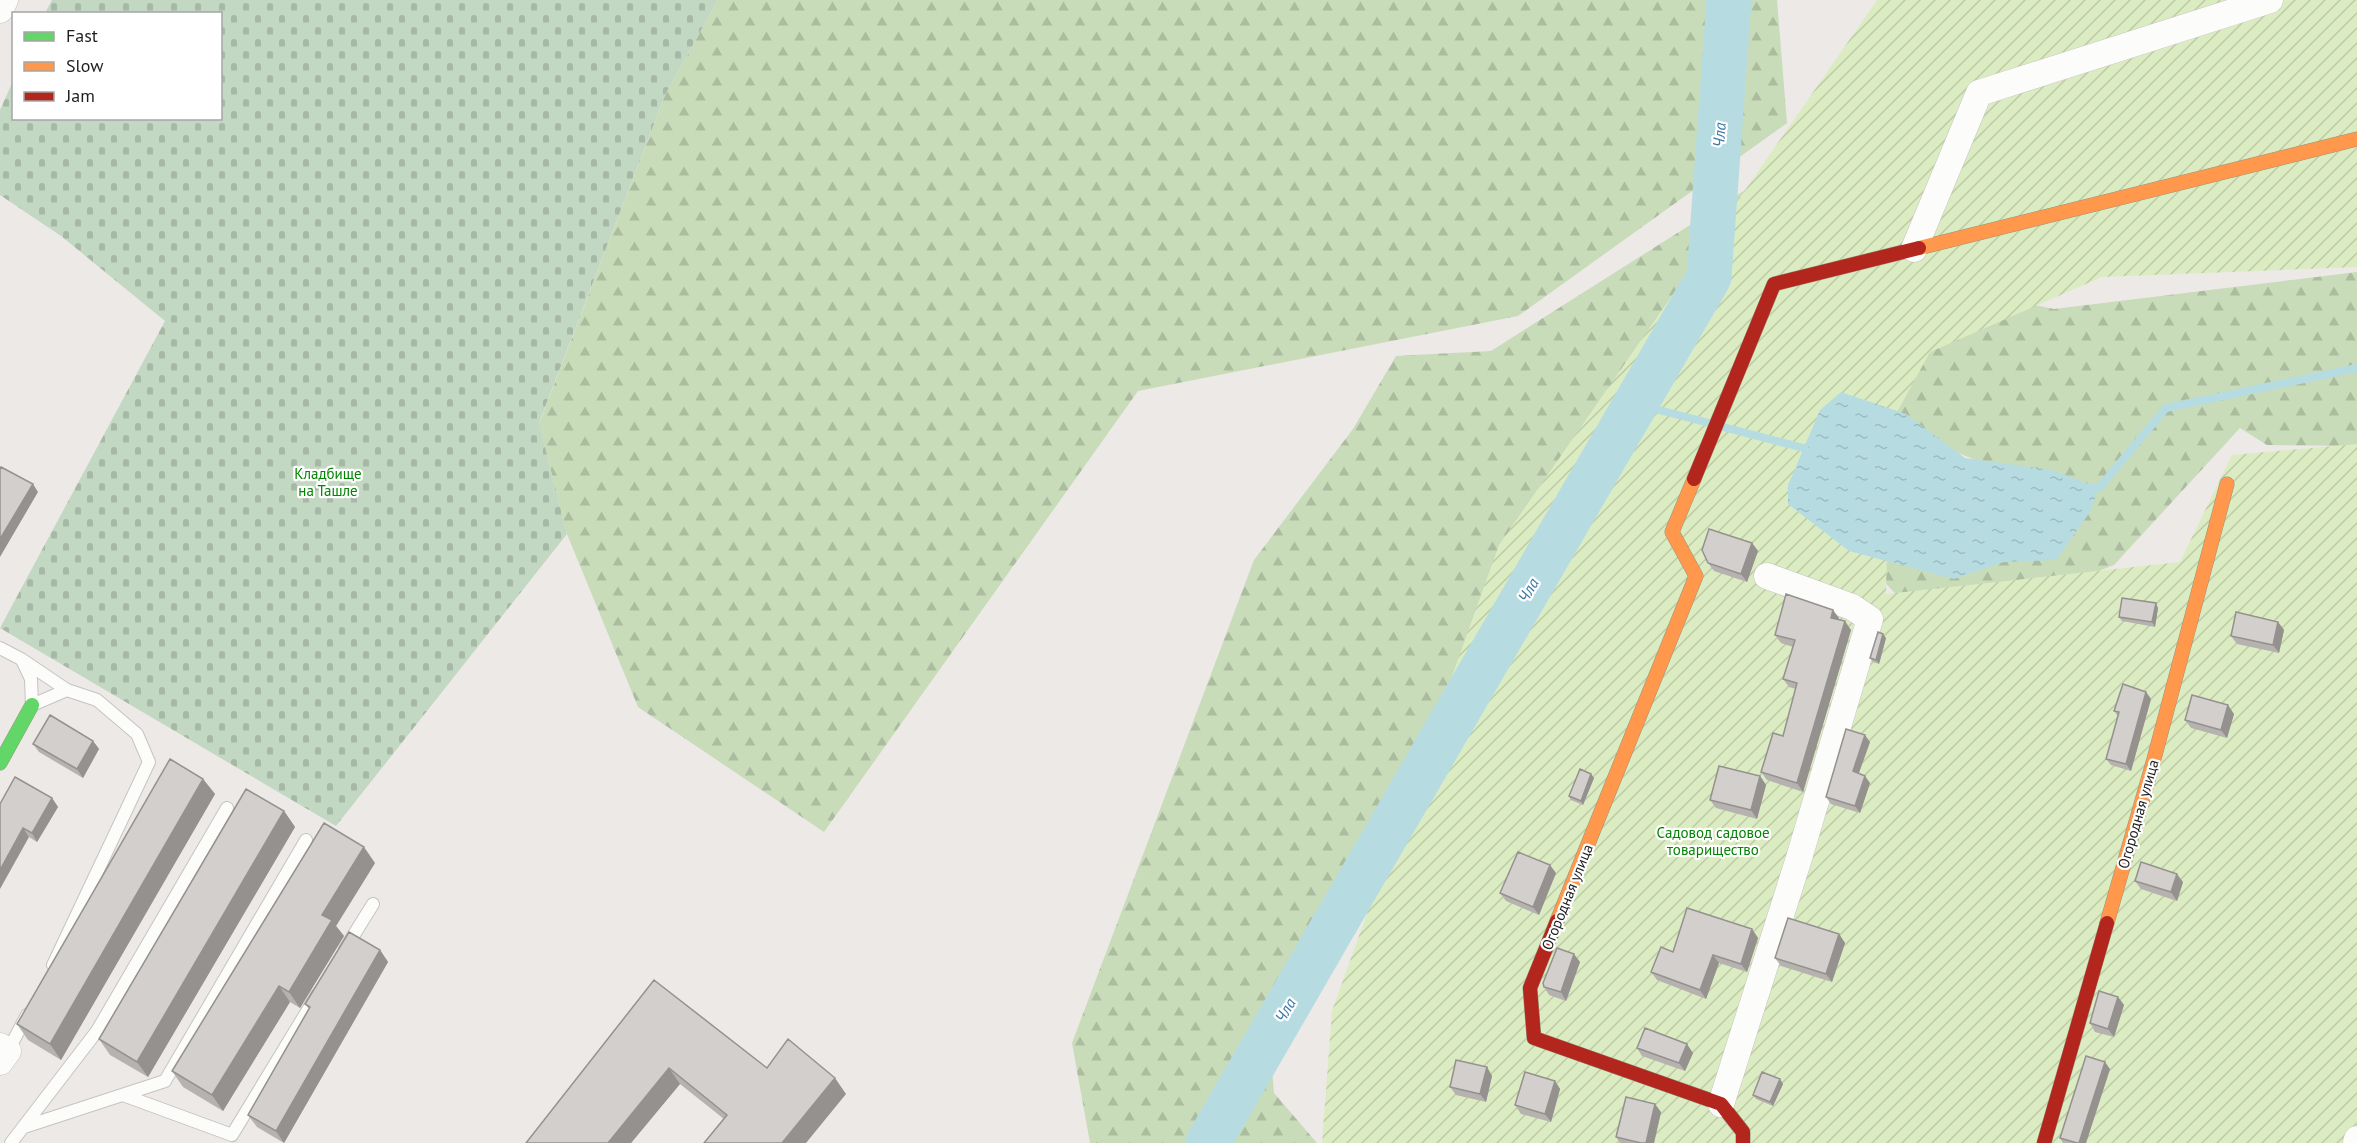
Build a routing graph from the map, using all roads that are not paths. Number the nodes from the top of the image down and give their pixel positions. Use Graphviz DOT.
graph roads {
  1 [pos="5,0"];
  2 [pos="2270,0"];
  3 [pos="0,10"];
  4 [pos="2357,139"];
  5 [pos="1914,249"];
  6 [pos="2226,484"];
  7 [pos="1767,576"];
  8 [pos="0,648"];
  9 [pos="21,659"];
  10 [pos="67,690"];
  11 [pos="32,705"];
  12 [pos="0,763"];
  13 [pos="227,808"];
  14 [pos="306,840"];
  15 [pos="373,904"];
  16 [pos="336,964"];
  17 [pos="48,975"];
  18 [pos="324,984"];
  19 [pos="33,1004"];
  20 [pos="3,1053"];
  21 [pos="123,1095"];
  22 [pos="1721,1104"];
  23 [pos="24,1127"];
  24 [pos="11,1143"];
  25 [pos="1743,1143"];
  26 [pos="2044,1143"];
  1 -- 3 [label="street"];
  2 -- 5 [label="street"];
  4 -- 5 [label="street"];
  5 -- 22 [label="street, Огородная улица"];
  6 -- 26 [label="street, Огородная улица"];
  7 -- 22 [label="street"];
  8 -- 9 [label="lane"];
  9 -- 10 [label="lane"];
  9 -- 11 [label="lane"];
  10 -- 11 [label="lane"];
  10 -- 17 [label="lane"];
  11 -- 12 [label="street"];
  13 -- 23 [label="lane"];
  14 -- 21 [label="lane"];
  15 -- 16 [label="lane"];
  18 -- 21 [label="lane"];
  19 -- 20 [label="lane"];
  21 -- 23 [label="lane"];
  22 -- 25 [label="street"];
  23 -- 24 [label="lane"];
}
